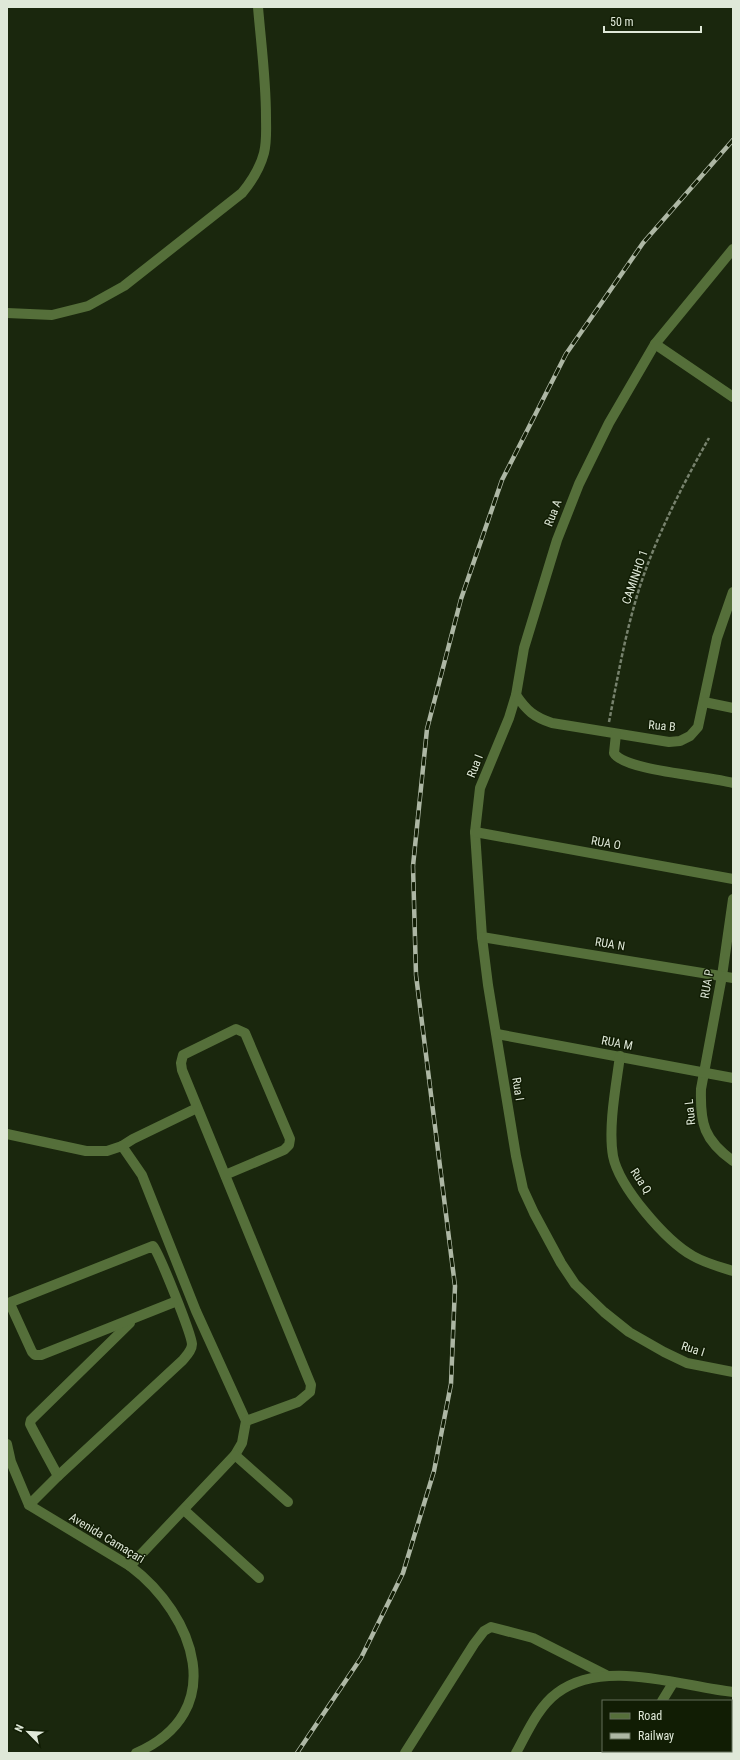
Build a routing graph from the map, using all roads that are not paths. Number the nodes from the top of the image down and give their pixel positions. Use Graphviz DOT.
graph roads {
  1 [pos="258,7"];
  2 [pos="733,249"];
  3 [pos="7,312"];
  4 [pos="655,344"];
  5 [pos="733,397"];
  6 [pos="733,592"];
  7 [pos="731,607"];
  8 [pos="516,695"];
  9 [pos="704,702"];
  10 [pos="512,707"];
  11 [pos="733,708"];
  12 [pos="611,733"];
  13 [pos="733,783"];
  14 [pos="475,832"];
  15 [pos="733,879"];
  16 [pos="733,899"];
  17 [pos="482,936"];
  18 [pos="722,976"];
  19 [pos="733,978"];
  20 [pos="497,1034"];
  21 [pos="620,1056"];
  22 [pos="703,1073"];
  23 [pos="733,1078"];
  24 [pos="197,1108"];
  25 [pos="7,1134"];
  26 [pos="122,1146"];
  27 [pos="733,1161"];
  28 [pos="225,1175"];
  29 [pos="733,1271"];
  30 [pos="177,1301"];
  31 [pos="134,1320"];
  32 [pos="733,1372"];
  33 [pos="246,1421"];
  34 [pos="7,1444"];
  35 [pos="235,1455"];
  36 [pos="58,1476"];
  37 [pos="288,1502"];
  38 [pos="29,1505"];
  39 [pos="184,1510"];
  40 [pos="130,1566"];
  41 [pos="259,1578"];
  42 [pos="606,1675"];
  43 [pos="673,1683"];
  44 [pos="733,1692"];
  45 [pos="663,1700"];
  46 [pos="136,1753"];
  47 [pos="405,1753"];
  48 [pos="516,1753"];
  1 -- 3 [label="street"];
  2 -- 4 [label="street, Rua A"];
  4 -- 5 [label="street"];
  4 -- 8 [label="street, Rua A"];
  6 -- 7 [label="street, Rua B"];
  7 -- 9 [label="street, Rua B"];
  8 -- 10 [label="street, Rua A"];
  8 -- 12 [label="street, Rua B"];
  9 -- 11 [label="street"];
  9 -- 12 [label="street, Rua B"];
  10 -- 14 [label="street, Rua I"];
  12 -- 13 [label="street"];
  14 -- 15 [label="street, RUA O"];
  14 -- 17 [label="street, Rua I"];
  16 -- 18 [label="street, RUA P"];
  17 -- 18 [label="street, RUA N"];
  17 -- 20 [label="street, Rua I"];
  18 -- 19 [label="street, RUA N"];
  18 -- 22 [label="street, RUA P"];
  20 -- 21 [label="street, RUA M"];
  20 -- 32 [label="street, Rua I"];
  21 -- 22 [label="street, RUA M"];
  21 -- 29 [label="street, Rua Q"];
  22 -- 23 [label="street, RUA M"];
  22 -- 27 [label="street, Rua L"];
  24 -- 26 [label="street"];
  24 -- 28 [label="street"];
  24 -- 28 [label="street"];
  25 -- 26 [label="street"];
  26 -- 33 [label="street"];
  28 -- 33 [label="street"];
  30 -- 31 [label="street"];
  30 -- 31 [label="street"];
  30 -- 36 [label="street"];
  31 -- 36 [label="street"];
  33 -- 35 [label="street"];
  34 -- 38 [label="street"];
  35 -- 37 [label="street"];
  35 -- 39 [label="street"];
  36 -- 38 [label="street"];
  38 -- 40 [label="street, Avenida Camaçari"];
  39 -- 40 [label="street"];
  39 -- 41 [label="street"];
  40 -- 46 [label="street, Avenida Camaçari"];
  42 -- 43 [label="street"];
  42 -- 47 [label="street"];
  42 -- 48 [label="street"];
  43 -- 44 [label="street"];
  43 -- 45 [label="street"];
}
